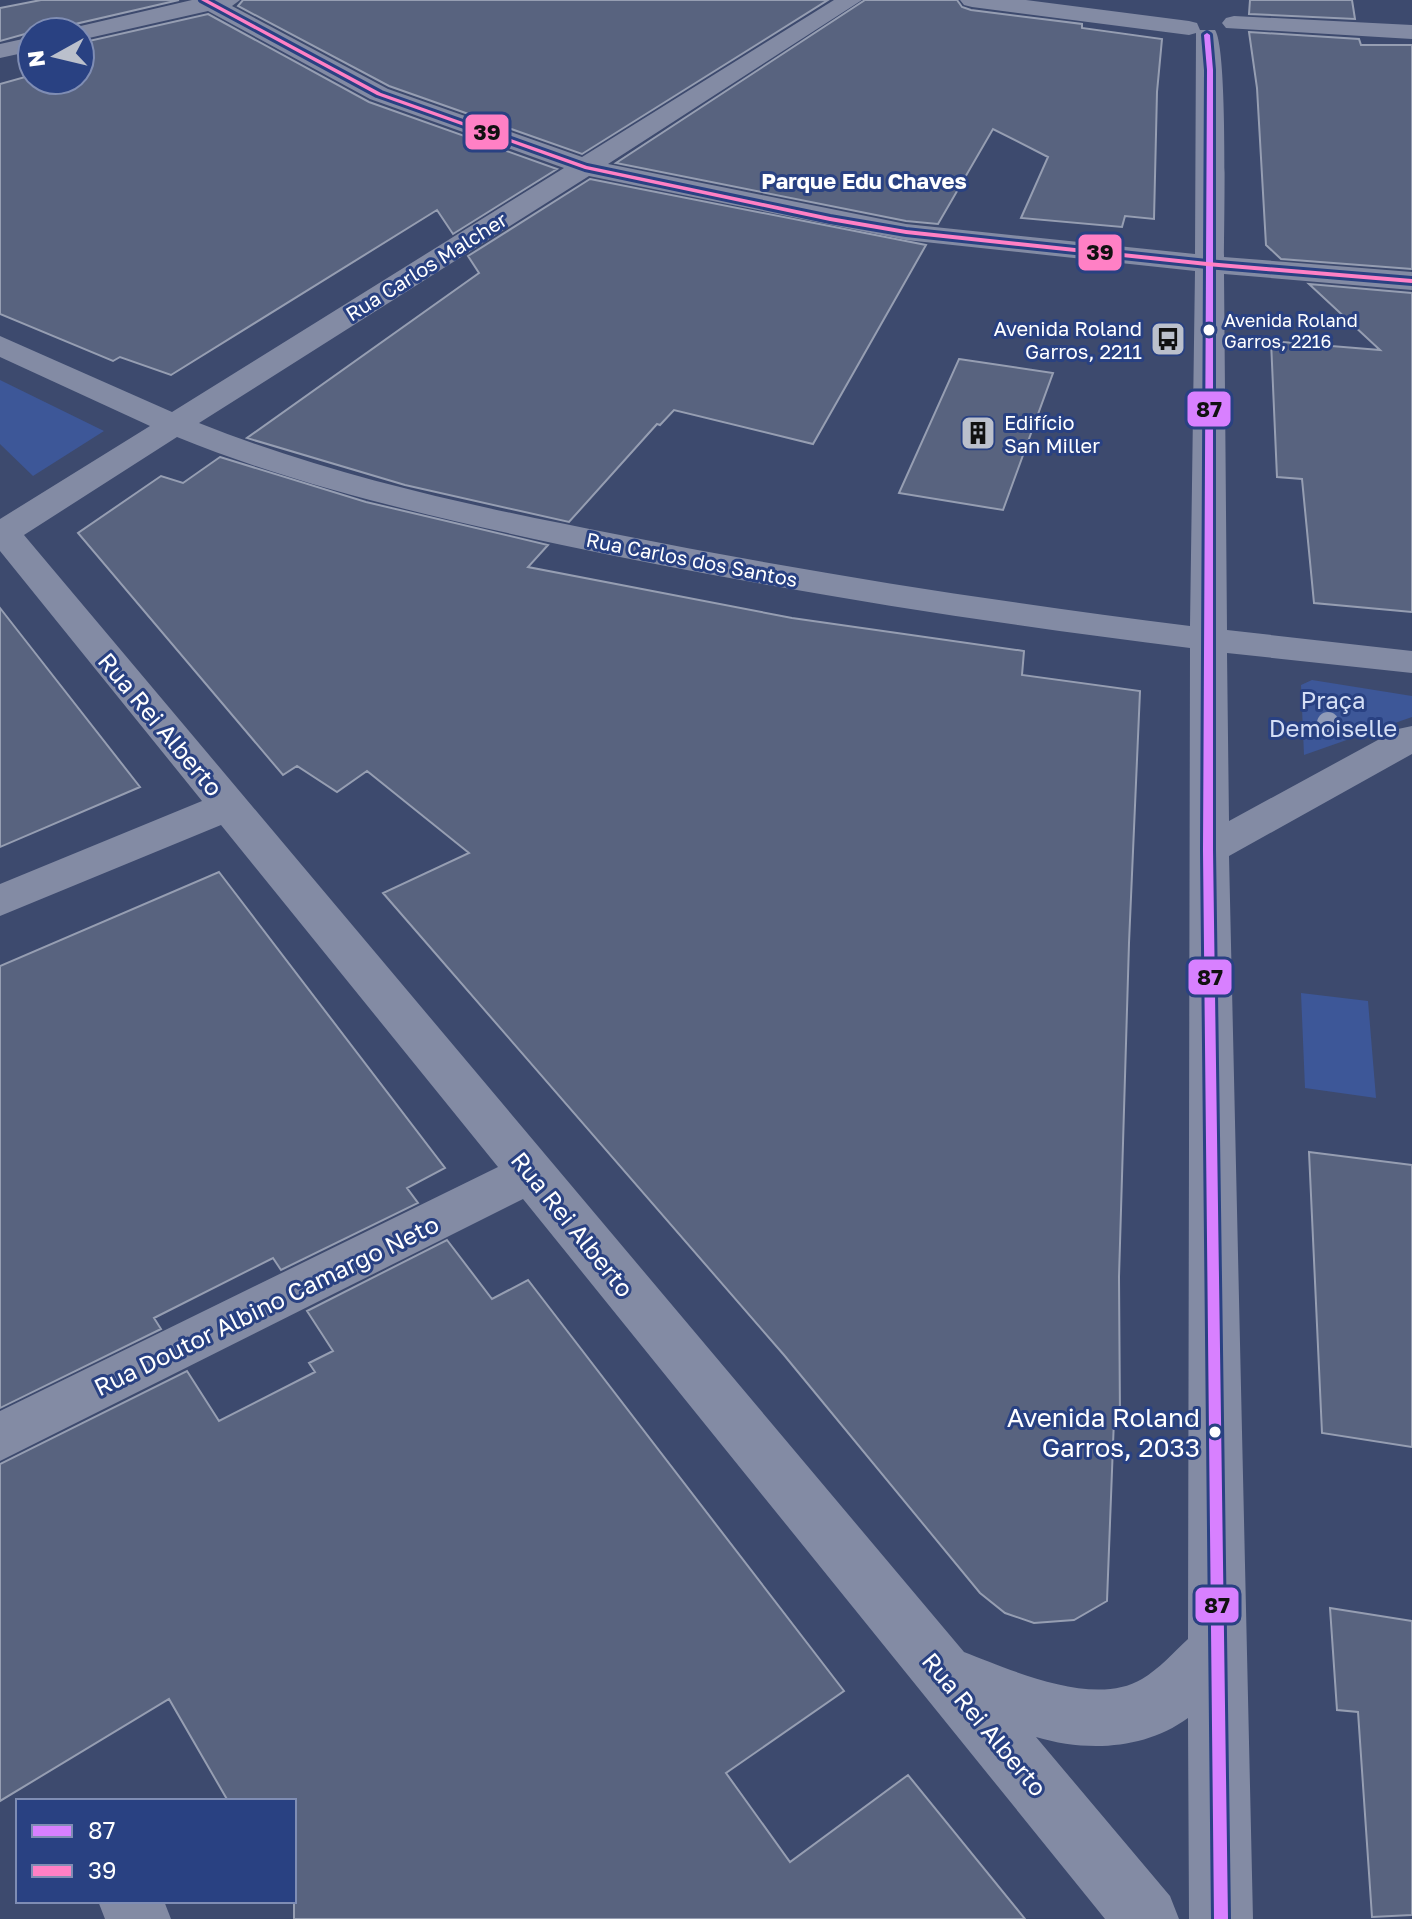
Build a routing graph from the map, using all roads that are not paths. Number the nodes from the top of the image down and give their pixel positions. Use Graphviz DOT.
graph roads {
  1 [pos="850,0"];
  2 [pos="972,0"];
  3 [pos="214,1"];
  4 [pos="1213,27"];
  5 [pos="96,29"];
  6 [pos="1412,32"];
  7 [pos="585,167"];
  8 [pos="1207,264"];
  9 [pos="1412,281"];
  10 [pos="0,345"];
  11 [pos="173,425"];
  12 [pos="2,531"];
  13 [pos="1209,642"];
  14 [pos="1412,662"];
  15 [pos="1412,738"];
  16 [pos="228,806"];
  17 [pos="1208,850"];
  18 [pos="0,901"];
  19 [pos="531,1173"];
  20 [pos="0,1437"];
  21 [pos="1218,1651"];
  22 [pos="942,1671"];
  23 [pos="1147,1919"];
  24 [pos="1221,1919"];
  1 -- 7 [label="street, Rua Carlos Malcher"];
  2 -- 4 [label="street"];
  3 -- 5 [label="street"];
  3 -- 7 [label="street"];
  4 -- 6 [label="street"];
  4 -- 8 [label="street"];
  7 -- 8 [label="street"];
  7 -- 11 [label="street, Rua Carlos Malcher"];
  8 -- 9 [label="street"];
  8 -- 13 [label="street"];
  10 -- 11 [label="street, Rua Carlos dos Santos"];
  11 -- 12 [label="street, Rua Carlos Malcher"];
  11 -- 13 [label="street, Rua Carlos dos Santos"];
  12 -- 16 [label="street, Rua Rei Alberto"];
  13 -- 14 [label="street, Rua Carlos dos Santos"];
  13 -- 17 [label="street"];
  15 -- 17 [label="street"];
  16 -- 18 [label="street"];
  16 -- 19 [label="street, Rua Rei Alberto"];
  17 -- 21 [label="street"];
  19 -- 20 [label="street, Rua Doutor Albino Camargo Neto"];
  19 -- 22 [label="street, Rua Rei Alberto"];
  21 -- 22 [label="street"];
  21 -- 24 [label="street"];
  22 -- 23 [label="street, Rua Rei Alberto"];
}
